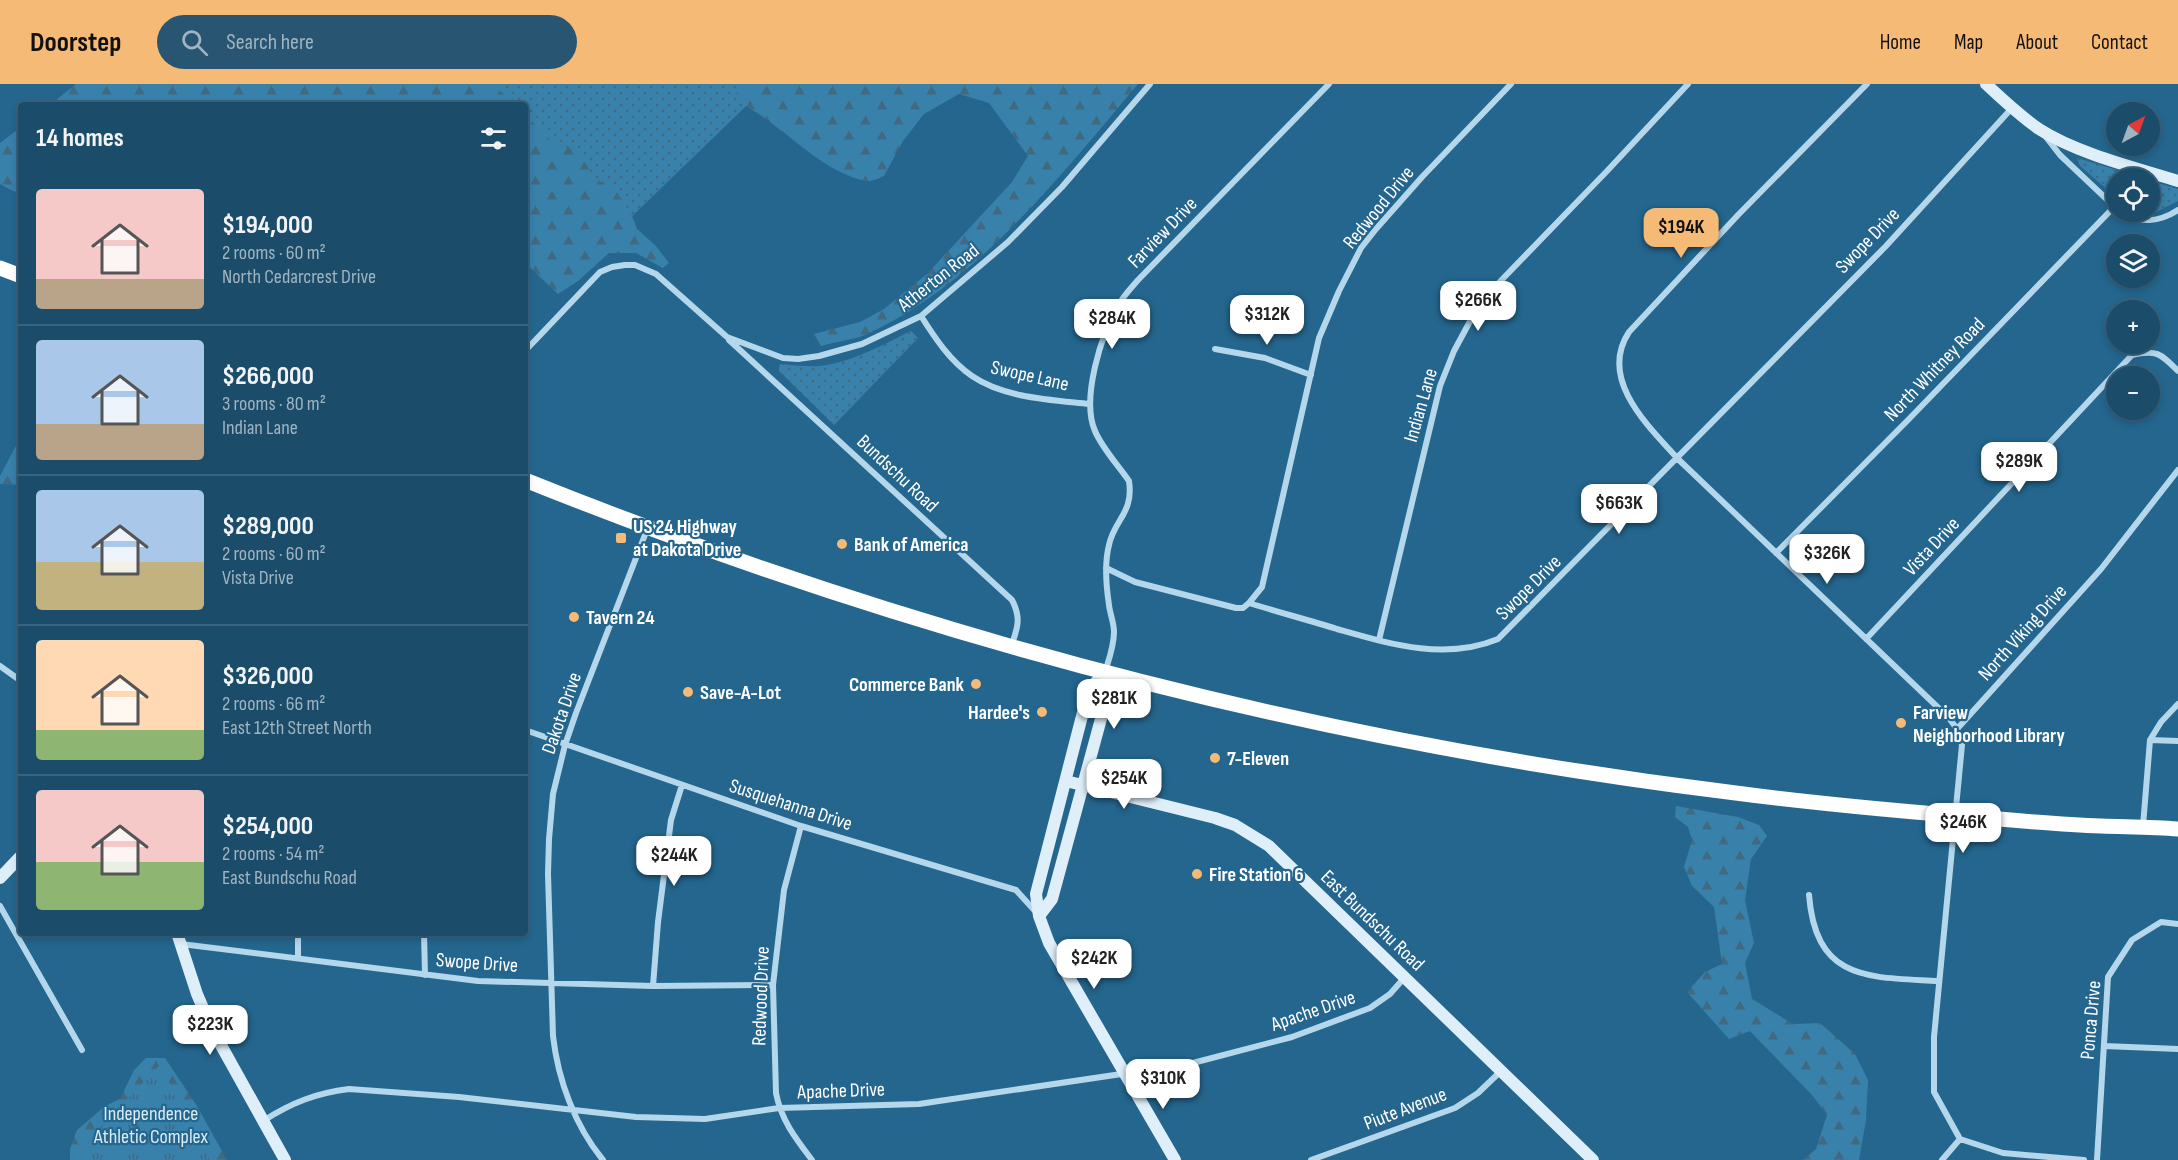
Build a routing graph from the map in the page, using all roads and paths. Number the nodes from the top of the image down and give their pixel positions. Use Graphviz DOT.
graph roads {
  1 [pos="1150,84"];
  2 [pos="1329,84"];
  3 [pos="1511,84"];
  4 [pos="1688,84"];
  5 [pos="1867,84"];
  6 [pos="1986,84"];
  7 [pos="2012,108"];
  8 [pos="2040,129"];
  9 [pos="2178,181"];
  10 [pos="2106,199"];
  11 [pos="2178,210"];
  12 [pos="2106,217"];
  13 [pos="2160,220"];
  14 [pos="0,268"];
  15 [pos="18,275"];
  16 [pos="921,316"];
  17 [pos="727,337"];
  18 [pos="528,348"];
  19 [pos="1215,349"];
  20 [pos="2178,371"];
  21 [pos="1311,375"];
  22 [pos="1089,404"];
  23 [pos="1677,459"];
  24 [pos="2178,470"];
  25 [pos="528,481"];
  26 [pos="648,527"];
  27 [pos="1776,553"];
  28 [pos="1106,568"];
  29 [pos="1249,603"];
  30 [pos="1866,639"];
  31 [pos="1379,640"];
  32 [pos="1012,646"];
  33 [pos="0,666"];
  34 [pos="1105,673"];
  35 [pos="18,679"];
  36 [pos="2178,704"];
  37 [pos="1957,729"];
  38 [pos="528,731"];
  39 [pos="1078,738"];
  40 [pos="2150,740"];
  41 [pos="2178,741"];
  42 [pos="1095,743"];
  43 [pos="566,745"];
  44 [pos="1066,781"];
  45 [pos="1082,784"];
  46 [pos="682,785"];
  47 [pos="1955,816"];
  48 [pos="801,826"];
  49 [pos="2143,826"];
  50 [pos="2178,828"];
  51 [pos="18,859"];
  52 [pos="0,878"];
  53 [pos="1809,895"];
  54 [pos="0,906"];
  55 [pos="1039,916"];
  56 [pos="2178,924"];
  57 [pos="298,936"];
  58 [pos="424,936"];
  59 [pos="179,939"];
  60 [pos="298,958"];
  61 [pos="424,975"];
  62 [pos="1405,977"];
  63 [pos="1938,981"];
  64 [pos="552,984"];
  65 [pos="773,985"];
  66 [pos="653,986"];
  67 [pos="2104,1046"];
  68 [pos="2178,1049"];
  69 [pos="82,1050"];
  70 [pos="1501,1071"];
  71 [pos="1125,1075"];
  72 [pos="779,1108"];
  73 [pos="574,1110"];
  74 [pos="263,1121"];
  75 [pos="1960,1139"];
  76 [pos="285,1160"];
  77 [pos="603,1160"];
  78 [pos="812,1160"];
  79 [pos="1175,1160"];
  80 [pos="1311,1160"];
  81 [pos="1593,1160"];
  82 [pos="1942,1160"];
  83 [pos="2084,1160"];
  84 [pos="2097,1160"];
  1 -- 16 [label="street, Atherton Road"];
  2 -- 22 [label="street, Farview Drive"];
  3 -- 21 [label="street, Redwood Drive"];
  4 -- 31 [label="street, Indian Lane"];
  5 -- 23 [label="street"];
  6 -- 7 [label="street"];
  7 -- 8 [label="street"];
  7 -- 23 [label="street, Swope Drive"];
  8 -- 9 [label="street"];
  8 -- 10 [label="street"];
  11 -- 13 [label="street"];
  12 -- 27 [label="street, North Whitney Road"];
  14 -- 15 [label="highway"];
  16 -- 17 [label="street, Atherton Road"];
  16 -- 22 [label="street, Swope Lane"];
  17 -- 18 [label="street, Atherton Road"];
  17 -- 32 [label="street, Bundschu Road"];
  19 -- 21 [label="street"];
  20 -- 30 [label="street, Vista Drive"];
  21 -- 29 [label="street, Redwood Drive"];
  22 -- 28 [label="street, Farview Drive"];
  23 -- 27 [label="street"];
  23 -- 31 [label="street, Swope Drive"];
  24 -- 37 [label="street, North Viking Drive"];
  25 -- 26 [label="highway"];
  26 -- 32 [label="highway"];
  26 -- 43 [label="street, Dakota Drive"];
  27 -- 30 [label="street"];
  28 -- 29 [label="street, Swope Drive"];
  28 -- 34 [label="street, Farview Drive"];
  29 -- 31 [label="street, Swope Drive"];
  30 -- 37 [label="street"];
  32 -- 34 [label="highway"];
  33 -- 35 [label="street"];
  34 -- 39 [label="street"];
  34 -- 42 [label="street"];
  34 -- 47 [label="highway"];
  36 -- 40 [label="street"];
  37 -- 47 [label="street"];
  38 -- 43 [label="street, Susquehanna Drive"];
  39 -- 42 [label="street"];
  39 -- 44 [label="street"];
  40 -- 41 [label="street"];
  40 -- 49 [label="street"];
  42 -- 45 [label="street"];
  43 -- 46 [label="street, Susquehanna Drive"];
  43 -- 64 [label="street, Dakota Drive"];
  44 -- 45 [label="street, East Bundschu Road"];
  44 -- 55 [label="street"];
  45 -- 55 [label="street"];
  45 -- 62 [label="street, East Bundschu Road"];
  46 -- 48 [label="street, Susquehanna Drive"];
  46 -- 66 [label="street"];
  47 -- 49 [label="highway"];
  47 -- 63 [label="street"];
  48 -- 55 [label="street, Susquehanna Drive"];
  48 -- 65 [label="street, Redwood Drive"];
  49 -- 50 [label="highway"];
  51 -- 52 [label="street"];
  53 -- 63 [label="street"];
  54 -- 69 [label="street"];
  55 -- 71 [label="street"];
  56 -- 67 [label="street, Ponca Drive"];
  57 -- 60 [label="street"];
  58 -- 61 [label="street"];
  59 -- 60 [label="street, Swope Drive"];
  59 -- 74 [label="street"];
  60 -- 61 [label="street, Swope Drive"];
  61 -- 64 [label="street, Swope Drive"];
  62 -- 70 [label="street, East Bundschu Road"];
  62 -- 71 [label="street, Apache Drive"];
  63 -- 75 [label="street"];
  64 -- 66 [label="street, Swope Drive"];
  64 -- 73 [label="street, Dakota Drive"];
  65 -- 66 [label="street, Swope Drive"];
  65 -- 72 [label="street, Redwood Drive"];
  67 -- 68 [label="street"];
  67 -- 84 [label="street, Ponca Drive"];
  70 -- 80 [label="street, Piute Avenue"];
  70 -- 81 [label="street, East Bundschu Road"];
  71 -- 72 [label="street, Apache Drive"];
  71 -- 79 [label="street"];
  72 -- 73 [label="street, Apache Drive"];
  72 -- 78 [label="street, Redwood Drive"];
  73 -- 74 [label="street, Apache Drive"];
  73 -- 77 [label="street, Dakota Drive"];
  74 -- 76 [label="street"];
  75 -- 82 [label="street"];
  75 -- 83 [label="street"];
}
